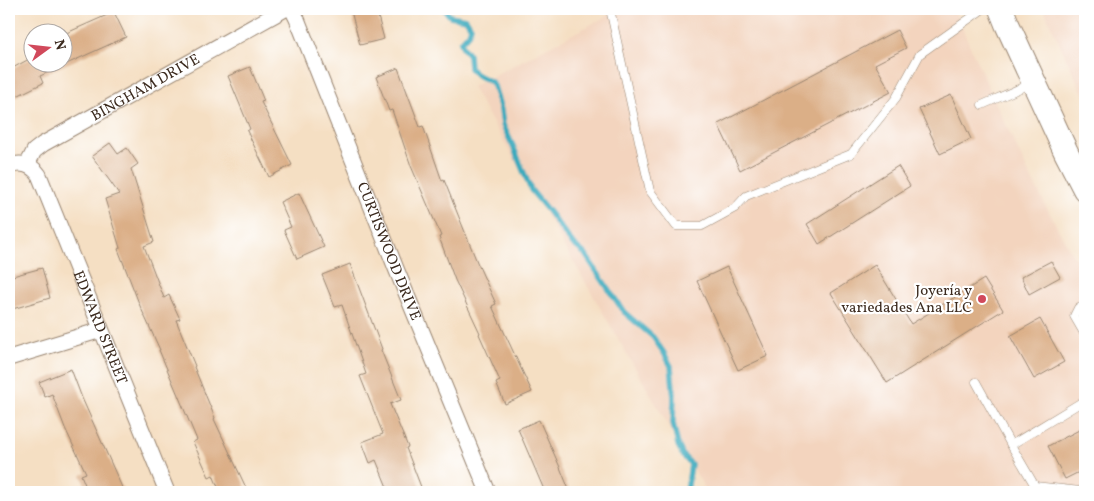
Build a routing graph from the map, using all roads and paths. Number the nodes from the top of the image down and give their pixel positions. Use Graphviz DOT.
graph roads {
  1 [pos="286,9"];
  2 [pos="292,9"];
  3 [pos="610,9"];
  4 [pos="983,9"];
  5 [pos="1001,9"];
  6 [pos="1034,82"];
  7 [pos="982,105"];
  8 [pos="27,165"];
  9 [pos="9,166"];
  10 [pos="1084,182"];
  11 [pos="1085,303"];
  12 [pos="101,330"];
  13 [pos="1085,335"];
  14 [pos="9,358"];
  15 [pos="976,382"];
  16 [pos="1085,400"];
  17 [pos="1011,445"];
  18 [pos="482,490"];
  19 [pos="1085,490"];
  20 [pos="167,492"];
  1 -- 8 [label="street, BINGHAM DRIVE"];
  2 -- 18 [label="street, CURTISWOOD DRIVE"];
  3 -- 4 [label="lane"];
  5 -- 6 [label="main road"];
  6 -- 7 [label="lane"];
  6 -- 10 [label="main road"];
  8 -- 9 [label="street"];
  8 -- 12 [label="street, EDWARD STREET"];
  11 -- 13 [label="lane"];
  12 -- 14 [label="street"];
  12 -- 20 [label="street, EDWARD STREET"];
  15 -- 17 [label="lane"];
  16 -- 17 [label="lane"];
  17 -- 19 [label="lane"];
}
